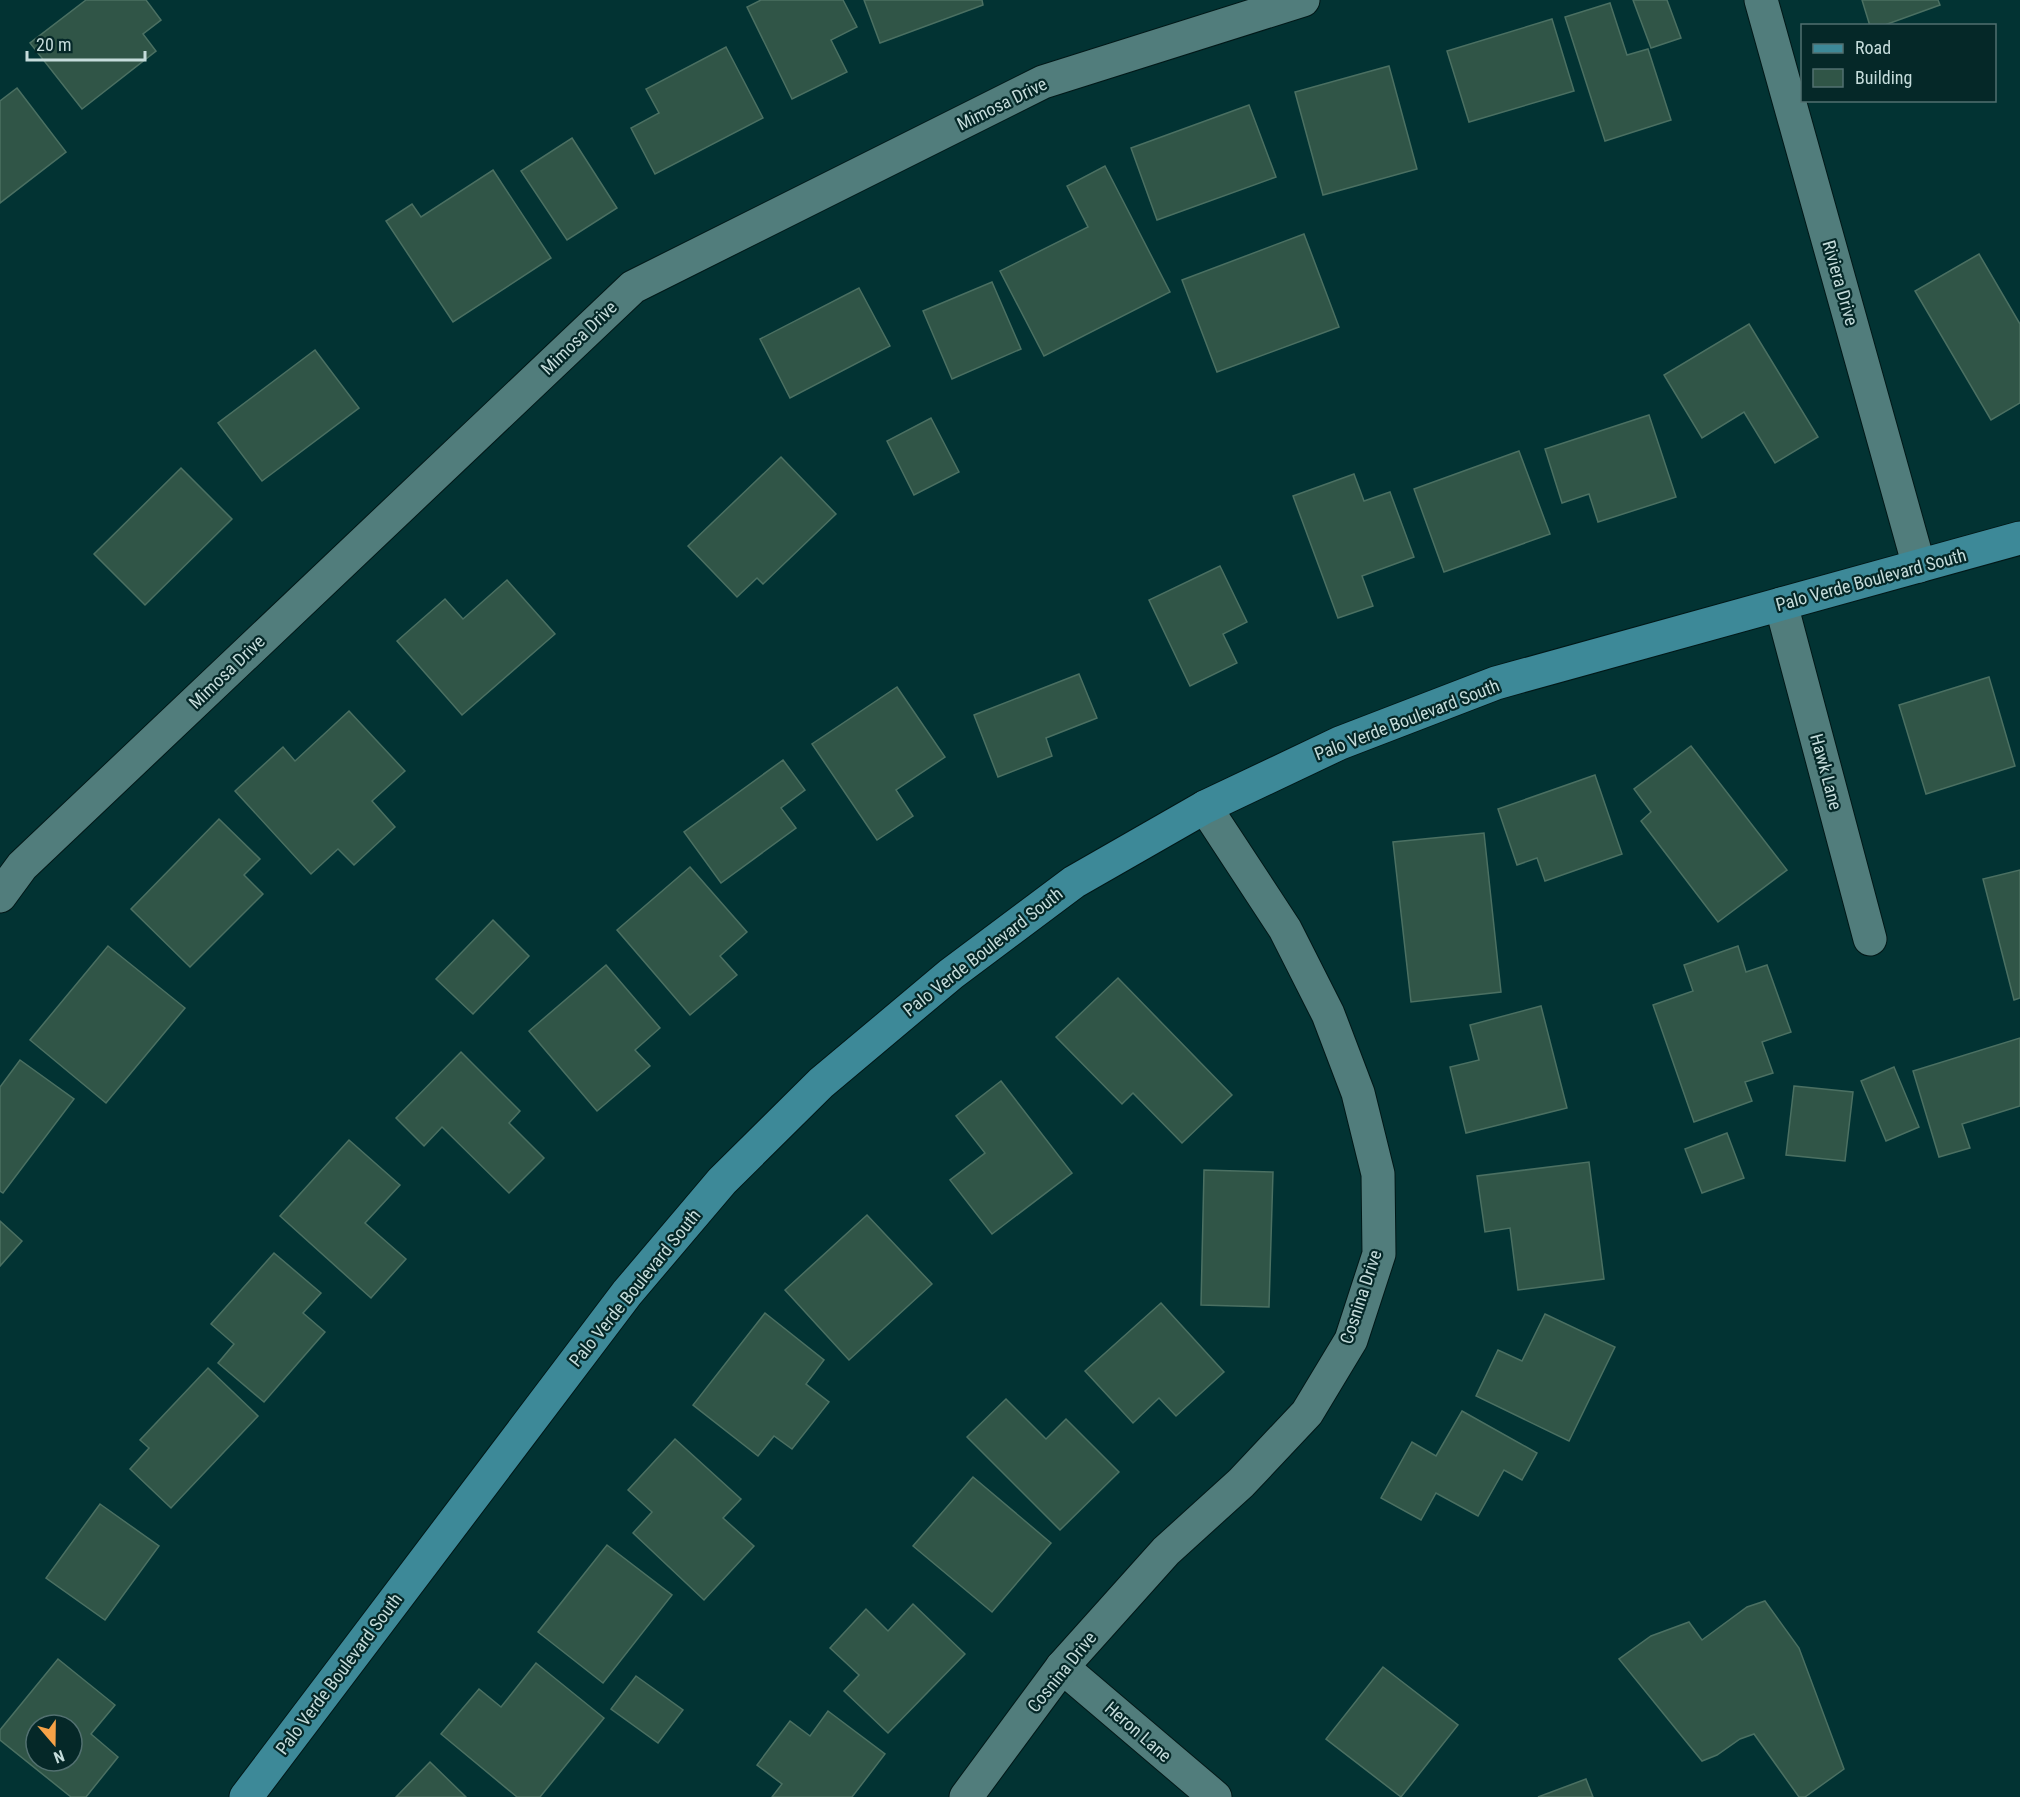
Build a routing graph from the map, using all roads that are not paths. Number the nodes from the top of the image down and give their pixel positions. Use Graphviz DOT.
graph roads {
  1 [pos="1303,0"];
  2 [pos="1761,0"];
  3 [pos="2020,538"];
  4 [pos="1918,566"];
  5 [pos="1781,604"];
  6 [pos="1205,807"];
  7 [pos="0,896"];
  8 [pos="1870,939"];
  9 [pos="1062,1667"];
  10 [pos="246,1797"];
  11 [pos="966,1797"];
  12 [pos="1215,1797"];
  1 -- 7 [label="street, Mimosa Drive"];
  2 -- 4 [label="street, Riviera Drive"];
  3 -- 4 [label="main road, Palo Verde Boulevard South"];
  4 -- 5 [label="main road, Palo Verde Boulevard South"];
  5 -- 6 [label="main road, Palo Verde Boulevard South"];
  5 -- 8 [label="street, Hawk Lane"];
  6 -- 9 [label="street, Cosnina Drive"];
  6 -- 10 [label="main road, Palo Verde Boulevard South"];
  9 -- 11 [label="street, Cosnina Drive"];
  9 -- 12 [label="street, Heron Lane"];
}
